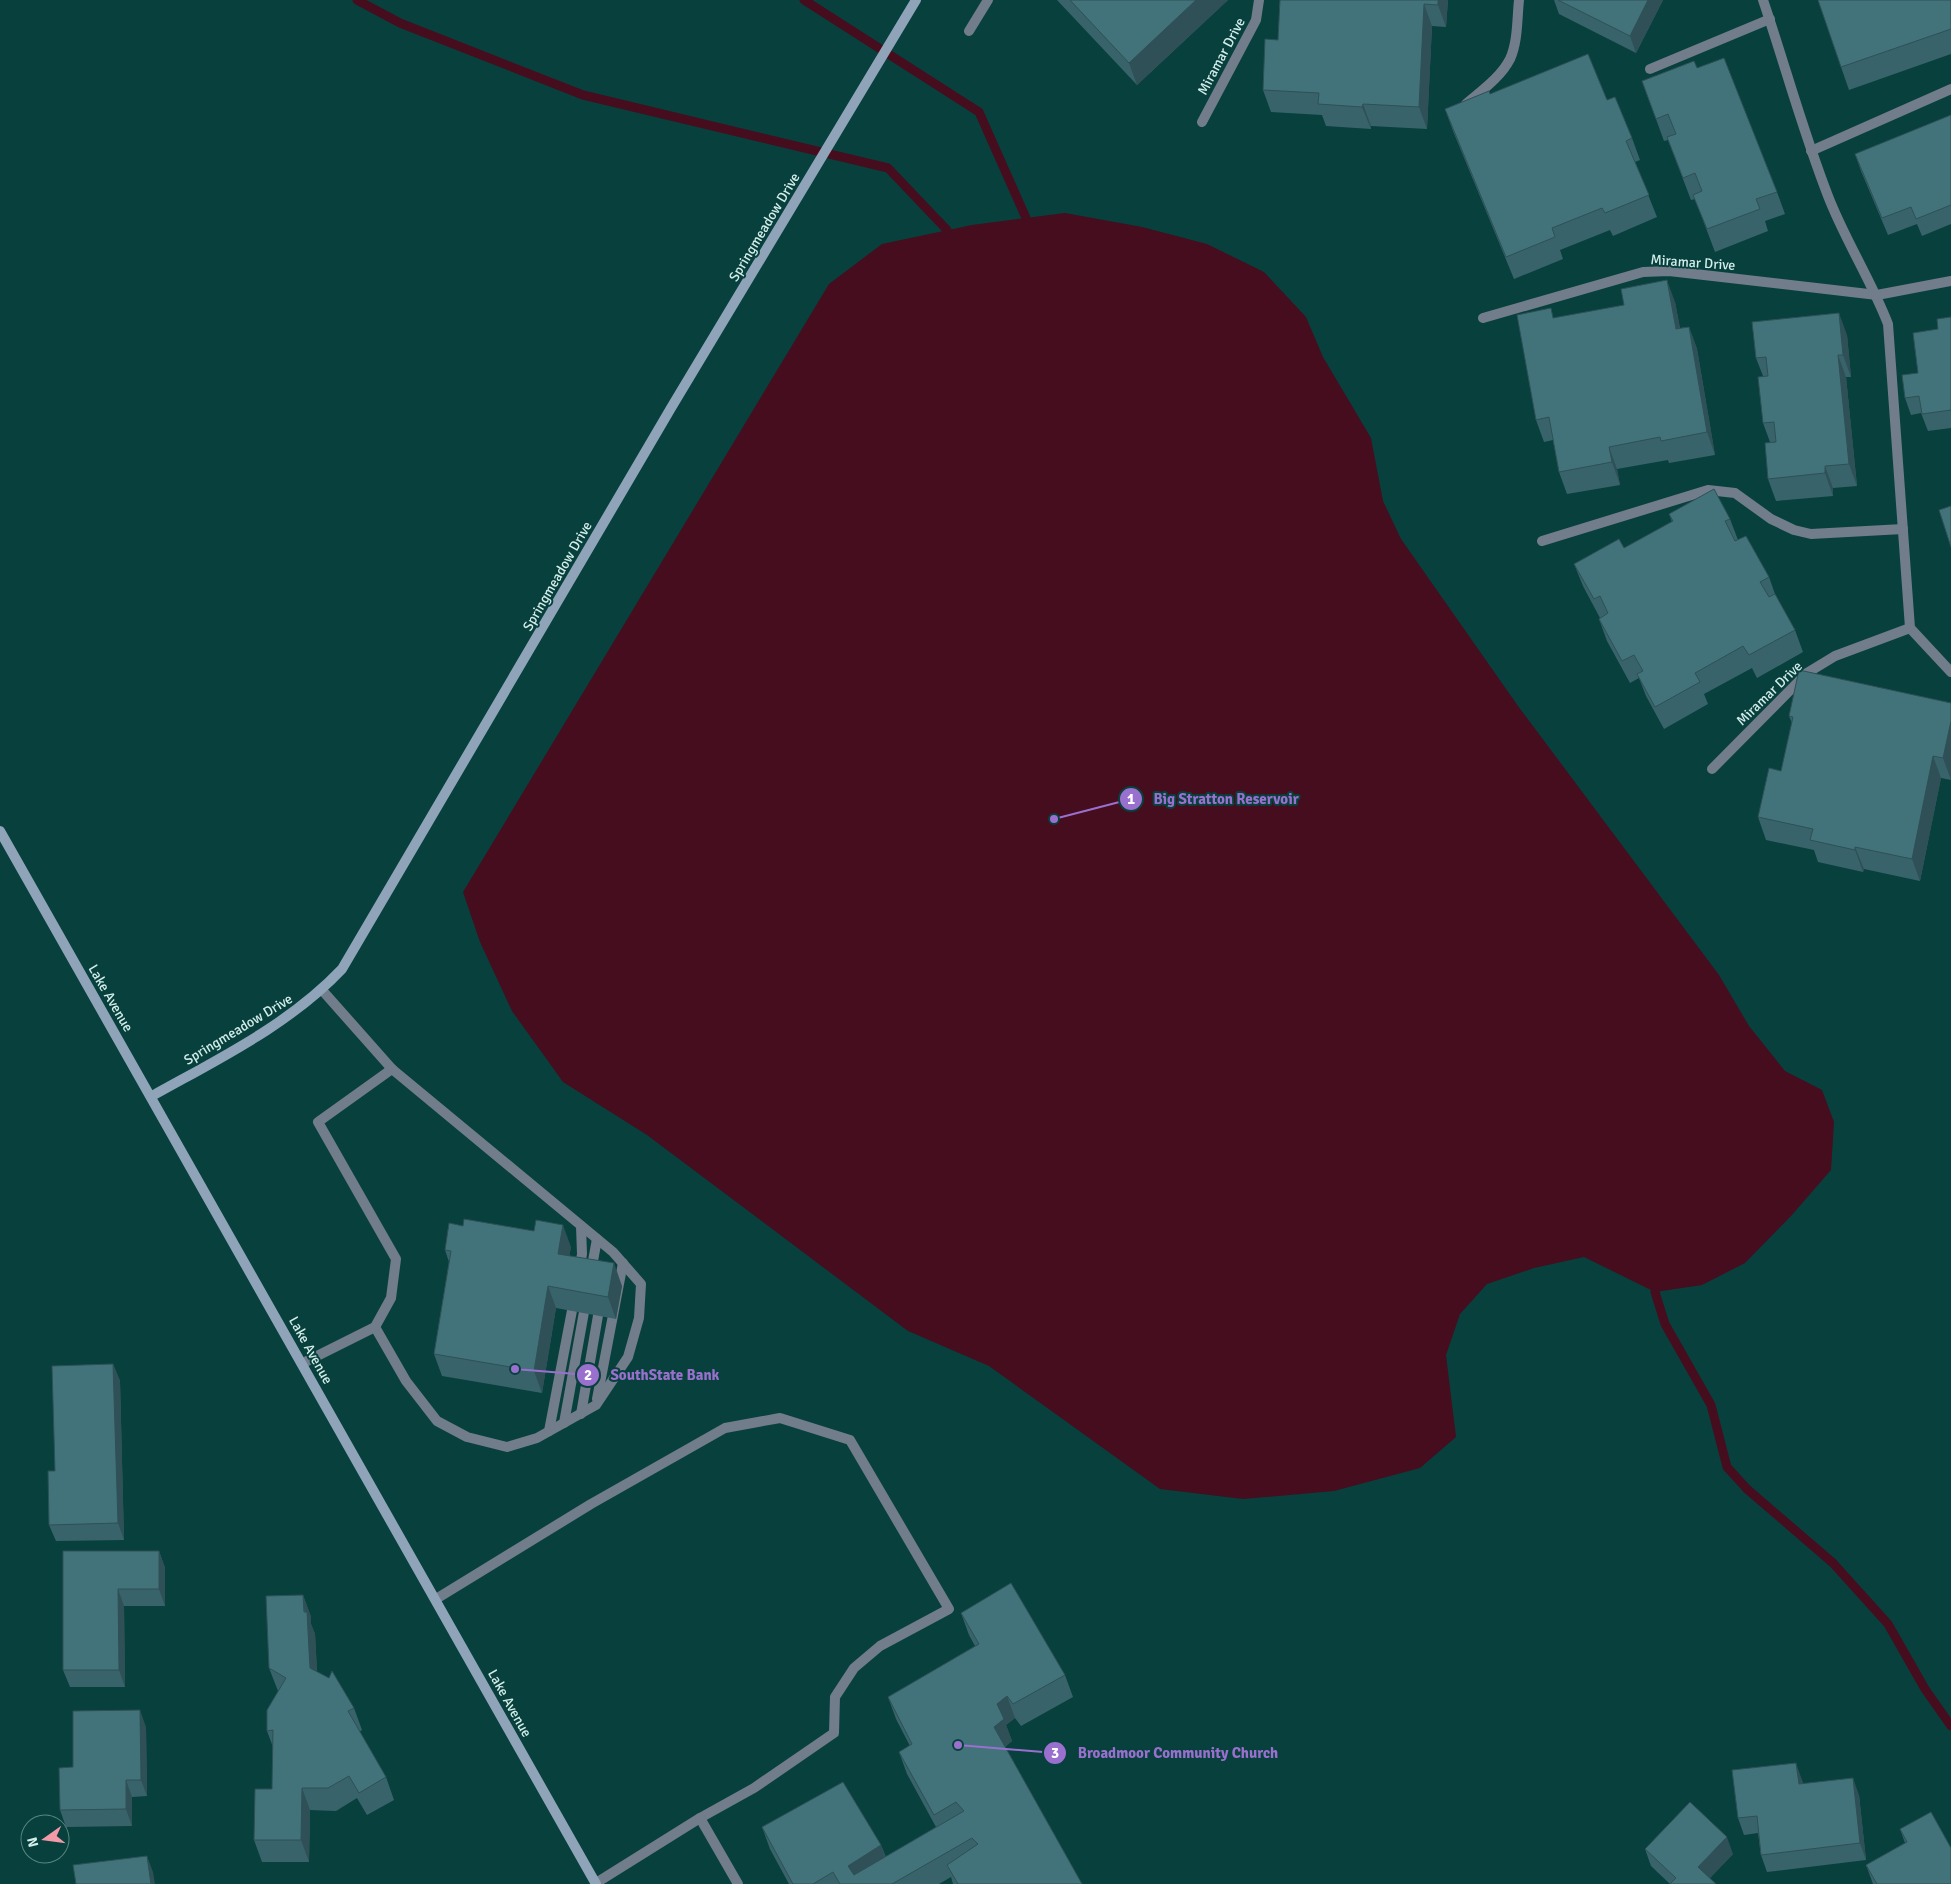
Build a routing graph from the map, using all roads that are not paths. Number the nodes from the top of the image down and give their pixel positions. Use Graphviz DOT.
graph roads {
  1 [pos="916,0"];
  2 [pos="988,0"];
  3 [pos="1259,0"];
  4 [pos="1519,0"];
  5 [pos="1763,0"];
  6 [pos="1770,18"];
  7 [pos="968,31"];
  8 [pos="1650,69"];
  9 [pos="1951,89"];
  10 [pos="1456,112"];
  11 [pos="1202,122"];
  12 [pos="1811,151"];
  13 [pos="1951,281"];
  14 [pos="1877,295"];
  15 [pos="1483,318"];
  16 [pos="1903,529"];
  17 [pos="1542,541"];
  18 [pos="1910,628"];
  19 [pos="1951,672"];
  20 [pos="1712,769"];
  21 [pos="0,831"];
  22 [pos="322,990"];
  23 [pos="392,1069"];
  24 [pos="152,1096"];
  25 [pos="581,1226"];
  26 [pos="597,1239"];
  27 [pos="623,1263"];
  28 [pos="601,1298"];
  29 [pos="375,1327"];
  30 [pos="302,1363"];
  31 [pos="596,1405"];
  32 [pos="581,1414"];
  33 [pos="564,1423"];
  34 [pos="549,1432"];
  35 [pos="436,1599"];
  36 [pos="700,1818"];
  37 [pos="596,1884"];
  38 [pos="738,1884"];
  1 -- 22 [label="street, Springmeadow Drive"];
  2 -- 7 [label="street"];
  3 -- 11 [label="street, Miramar Drive"];
  4 -- 10 [label="street"];
  5 -- 6 [label="street"];
  6 -- 8 [label="street"];
  6 -- 12 [label="street"];
  9 -- 12 [label="street"];
  12 -- 14 [label="street"];
  13 -- 14 [label="street, Miramar Drive"];
  14 -- 15 [label="street, Miramar Drive"];
  14 -- 16 [label="street"];
  16 -- 17 [label="street"];
  16 -- 18 [label="street"];
  18 -- 19 [label="street"];
  18 -- 20 [label="street, Miramar Drive"];
  21 -- 24 [label="street, Lake Avenue"];
  22 -- 23 [label="street"];
  22 -- 24 [label="street, Springmeadow Drive"];
  23 -- 25 [label="street"];
  23 -- 29 [label="street"];
  24 -- 30 [label="street, Lake Avenue"];
  25 -- 26 [label="street"];
  25 -- 34 [label="street"];
  26 -- 27 [label="street"];
  26 -- 33 [label="street"];
  27 -- 31 [label="street"];
  27 -- 31 [label="street"];
  28 -- 32 [label="street"];
  29 -- 30 [label="street"];
  29 -- 34 [label="street"];
  30 -- 35 [label="street, Lake Avenue"];
  31 -- 32 [label="street"];
  32 -- 33 [label="street"];
  33 -- 34 [label="street"];
  35 -- 36 [label="street"];
  35 -- 37 [label="street, Lake Avenue"];
  36 -- 37 [label="street"];
  36 -- 38 [label="street"];
}
